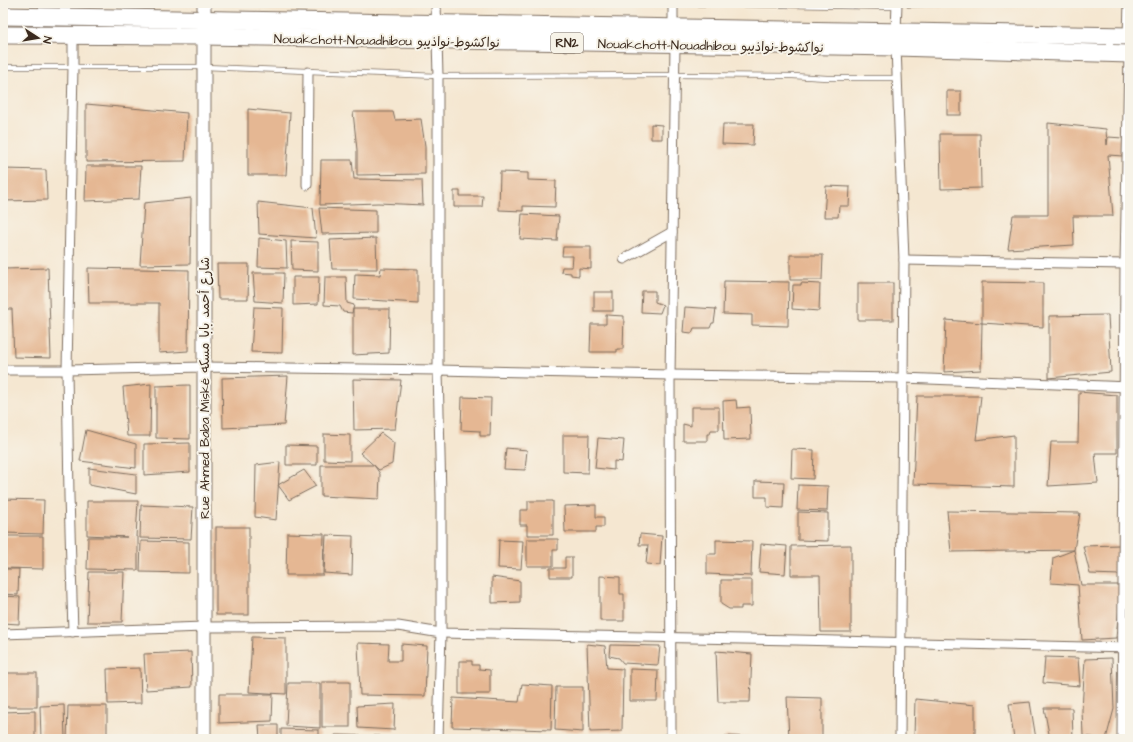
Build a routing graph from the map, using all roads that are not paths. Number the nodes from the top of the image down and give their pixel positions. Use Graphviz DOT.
graph roads {
  1 [pos="436,3"];
  2 [pos="672,3"];
  3 [pos="1128,3"];
  4 [pos="897,5"];
  5 [pos="204,11"];
  6 [pos="3,16"];
  7 [pos="436,24"];
  8 [pos="3,35"];
  9 [pos="73,36"];
  10 [pos="203,36"];
  11 [pos="674,36"];
  12 [pos="1129,36"];
  13 [pos="896,39"];
  14 [pos="436,41"];
  15 [pos="1129,54"];
  16 [pos="3,67"];
  17 [pos="73,67"];
  18 [pos="204,68"];
  19 [pos="308,72"];
  20 [pos="675,75"];
  21 [pos="438,76"];
  22 [pos="898,78"];
  23 [pos="307,185"];
  24 [pos="672,232"];
  25 [pos="624,259"];
  26 [pos="904,260"];
  27 [pos="1125,264"];
  28 [pos="204,367"];
  29 [pos="3,370"];
  30 [pos="67,370"];
  31 [pos="438,370"];
  32 [pos="670,375"];
  33 [pos="903,378"];
  34 [pos="1127,387"];
  35 [pos="204,627"];
  36 [pos="73,632"];
  37 [pos="441,633"];
  38 [pos="3,634"];
  39 [pos="670,638"];
  40 [pos="901,643"];
  41 [pos="1126,648"];
  42 [pos="204,739"];
  43 [pos="438,739"];
  44 [pos="671,739"];
  45 [pos="900,739"];
  46 [pos="1122,739"];
  1 -- 7 [label="street"];
  2 -- 4 [label="lane"];
  2 -- 11 [label="street"];
  3 -- 12 [label="street"];
  4 -- 13 [label="street"];
  5 -- 6 [label="highway, Nouakchott-Nouadhibou نواكشوط-نواذيبو / RN2"];
  5 -- 7 [label="highway, Nouakchott-Nouadhibou نواكشوط-نواذيبو / RN2"];
  5 -- 10 [label="street, Rue Ahmed Baba Miské شارع أحمد بابا مسكه"];
  7 -- 11 [label="highway, Nouakchott-Nouadhibou نواكشوط-نواذيبو / RN2"];
  7 -- 14 [label="street"];
  8 -- 9 [label="highway, Nouakchott-Nouadhibou نواكشوط-نواذيبو / RN2"];
  9 -- 10 [label="highway, Nouakchott-Nouadhibou نواكشوط-نواذيبو / RN2"];
  9 -- 17 [label="street"];
  10 -- 14 [label="highway, Nouakchott-Nouadhibou نواكشوط-نواذيبو / RN2"];
  10 -- 18 [label="street, Rue Ahmed Baba Miské شارع أحمد بابا مسكه"];
  11 -- 13 [label="highway, Nouakchott-Nouadhibou نواكشوط-نواذيبو / RN2"];
  11 -- 14 [label="highway, Nouakchott-Nouadhibou نواكشوط-نواذيبو / RN2"];
  11 -- 20 [label="street"];
  12 -- 13 [label="highway, Nouakchott-Nouadhibou نواكشوط-نواذيبو / RN2"];
  13 -- 15 [label="highway, Nouakchott-Nouadhibou نواكشوط-نواذيبو / RN2"];
  13 -- 22 [label="street"];
  14 -- 21 [label="street"];
  15 -- 27 [label="street"];
  16 -- 17 [label="lane"];
  17 -- 18 [label="lane"];
  17 -- 30 [label="street"];
  18 -- 19 [label="lane"];
  18 -- 28 [label="street, Rue Ahmed Baba Miské شارع أحمد بابا مسكه"];
  19 -- 21 [label="lane"];
  19 -- 23 [label="street"];
  20 -- 21 [label="lane"];
  20 -- 22 [label="lane"];
  20 -- 24 [label="street"];
  21 -- 31 [label="street"];
  22 -- 26 [label="street"];
  24 -- 25 [label="street"];
  24 -- 32 [label="street"];
  26 -- 27 [label="street"];
  26 -- 33 [label="street"];
  27 -- 34 [label="street"];
  28 -- 30 [label="street"];
  28 -- 31 [label="street"];
  28 -- 35 [label="street, Rue Ahmed Baba Miské شارع أحمد بابا مسكه"];
  29 -- 30 [label="street"];
  30 -- 36 [label="street"];
  31 -- 32 [label="street"];
  31 -- 37 [label="street"];
  32 -- 33 [label="street"];
  32 -- 39 [label="street"];
  33 -- 34 [label="street"];
  33 -- 40 [label="street"];
  34 -- 41 [label="street"];
  35 -- 36 [label="street"];
  35 -- 37 [label="street"];
  35 -- 42 [label="street, Rue Ahmed Baba Miské شارع أحمد بابا مسكه"];
  36 -- 38 [label="street"];
  37 -- 39 [label="street"];
  37 -- 43 [label="street"];
  39 -- 40 [label="street"];
  39 -- 44 [label="street"];
  40 -- 41 [label="street"];
  40 -- 45 [label="street"];
  41 -- 46 [label="street"];
}
